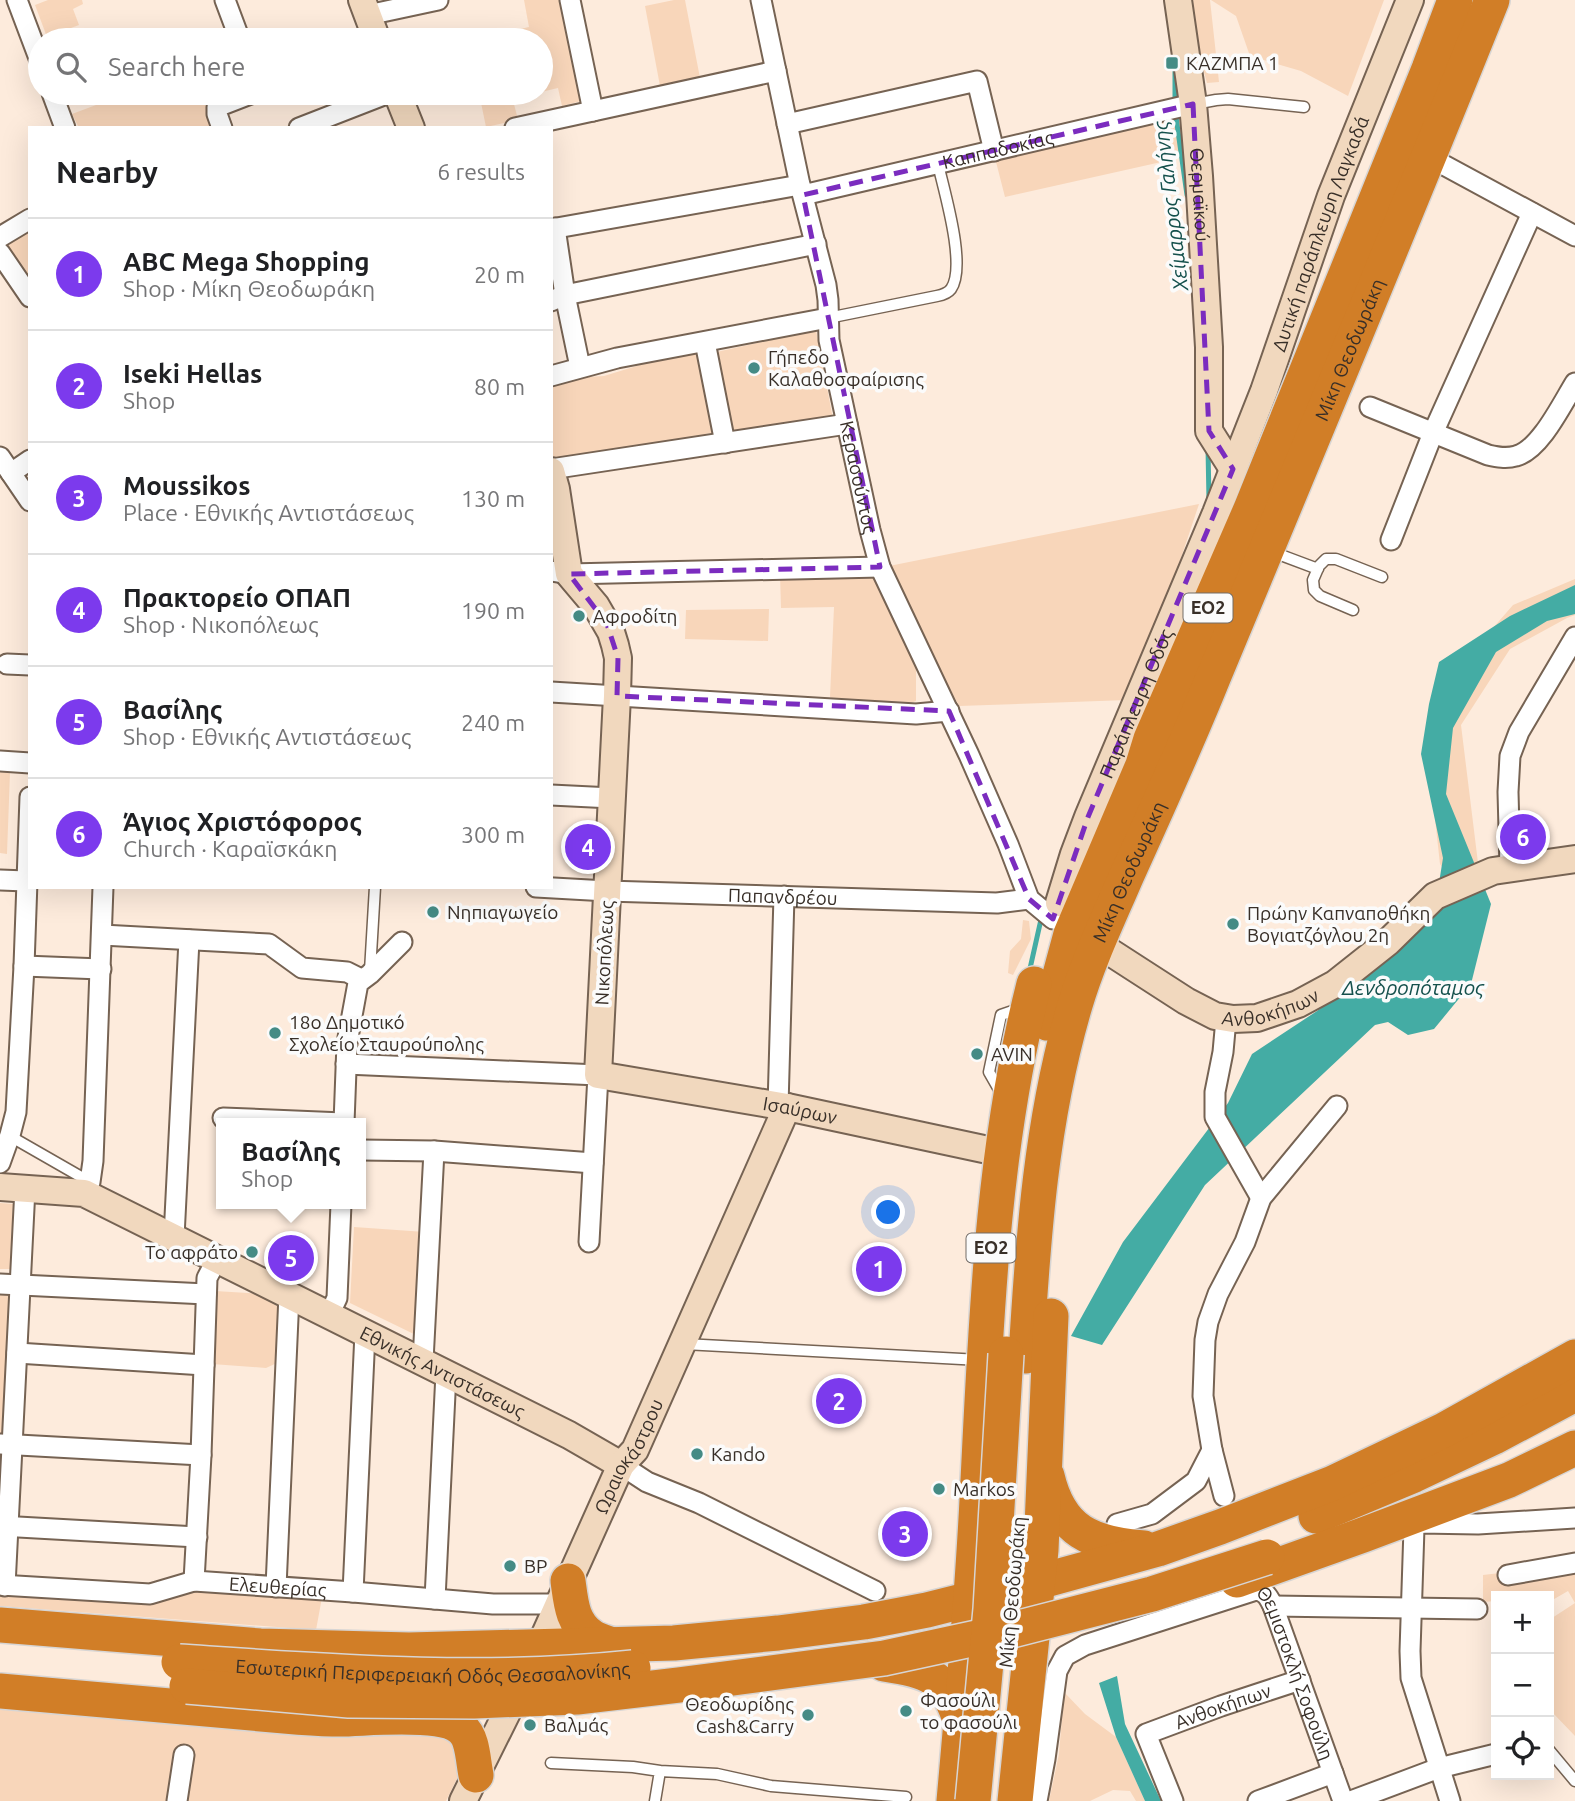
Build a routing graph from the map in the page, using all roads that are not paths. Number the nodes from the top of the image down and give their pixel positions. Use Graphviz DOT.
graph roads {
  1 [pos="8,0"];
  2 [pos="17,0"];
  3 [pos="225,0"];
  4 [pos="438,0"];
  5 [pos="570,0"];
  6 [pos="761,0"];
  7 [pos="1178,0"];
  8 [pos="1410,0"];
  9 [pos="1455,0"];
  10 [pos="1492,0"];
  11 [pos="0,5"];
  12 [pos="365,7"];
  13 [pos="236,28"];
  14 [pos="373,28"];
  15 [pos="28,29"];
  16 [pos="776,71"];
  17 [pos="1193,104"];
  18 [pos="56,105"];
  19 [pos="222,105"];
  20 [pos="358,105"];
  21 [pos="402,105"];
  22 [pos="1304,107"];
  23 [pos="593,111"];
  24 [pos="787,124"];
  25 [pos="64,126"];
  26 [pos="221,126"];
  27 [pos="304,126"];
  28 [pos="410,126"];
  29 [pos="524,126"];
  30 [pos="994,151"];
  31 [pos="1429,157"];
  32 [pos="938,164"];
  33 [pos="801,190"];
  34 [pos="1532,213"];
  35 [pos="28,220"];
  36 [pos="553,229"];
  37 [pos="1575,236"];
  38 [pos="0,237"];
  39 [pos="816,244"];
  40 [pos="0,253"];
  41 [pos="28,294"];
  42 [pos="558,298"];
  43 [pos="828,318"];
  44 [pos="705,342"];
  45 [pos="580,367"];
  46 [pos="553,375"];
  47 [pos="1575,383"];
  48 [pos="1370,407"];
  49 [pos="847,424"];
  50 [pos="1433,433"];
  51 [pos="725,443"];
  52 [pos="28,460"];
  53 [pos="4,464"];
  54 [pos="1233,468"];
  55 [pos="553,470"];
  56 [pos="553,478"];
  57 [pos="28,498"];
  58 [pos="1391,540"];
  59 [pos="1267,549"];
  60 [pos="880,567"];
  61 [pos="1318,569"];
  62 [pos="560,573"];
  63 [pos="1382,577"];
  64 [pos="1353,610"];
  65 [pos="1575,638"];
  66 [pos="7,664"];
  67 [pos="28,665"];
  68 [pos="553,692"];
  69 [pos="617,696"];
  70 [pos="949,712"];
  71 [pos="1151,740"];
  72 [pos="0,761"];
  73 [pos="28,763"];
  74 [pos="553,795"];
  75 [pos="612,798"];
  76 [pos="28,839"];
  77 [pos="1575,859"];
  78 [pos="1510,867"];
  79 [pos="0,880"];
  80 [pos="26,881"];
  81 [pos="553,888"];
  82 [pos="1122,888"];
  83 [pos="103,889"];
  84 [pos="375,889"];
  85 [pos="607,891"];
  86 [pos="784,896"];
  87 [pos="1047,907"];
  88 [pos="102,935"];
  89 [pos="190,940"];
  90 [pos="402,942"];
  91 [pos="1107,950"];
  92 [pos="24,966"];
  93 [pos="101,969"];
  94 [pos="366,977"];
  95 [pos="1226,1019"];
  96 [pos="346,1064"];
  97 [pos="598,1075"];
  98 [pos="1337,1106"];
  99 [pos="783,1107"];
  100 [pos="343,1118"];
  101 [pos="5,1135"];
  102 [pos="366,1150"];
  103 [pos="434,1151"];
  104 [pos="1002,1153"];
  105 [pos="0,1163"];
  106 [pos="593,1163"];
  107 [pos="12,1187"];
  108 [pos="87,1187"];
  109 [pos="1261,1198"];
  110 [pos="341,1209"];
  111 [pos="174,1237"];
  112 [pos="589,1242"];
  113 [pos="217,1259"];
  114 [pos="10,1284"];
  115 [pos="206,1294"];
  116 [pos="289,1295"];
  117 [pos="329,1315"];
  118 [pos="365,1333"];
  119 [pos="1575,1336"];
  120 [pos="683,1344"];
  121 [pos="17,1353"];
  122 [pos="1005,1357"];
  123 [pos="1575,1357"];
  124 [pos="204,1365"];
  125 [pos="434,1367"];
  126 [pos="1575,1394"];
  127 [pos="1575,1422"];
  128 [pos="1444,1430"];
  129 [pos="6,1444"];
  130 [pos="1045,1445"];
  131 [pos="1575,1448"];
  132 [pos="1212,1450"];
  133 [pos="201,1455"];
  134 [pos="621,1465"];
  135 [pos="1224,1496"];
  136 [pos="1575,1518"];
  137 [pos="1118,1524"];
  138 [pos="4,1526"];
  139 [pos="197,1537"];
  140 [pos="1158,1549"];
  141 [pos="1575,1563"];
  142 [pos="1508,1576"];
  143 [pos="194,1581"];
  144 [pos="1038,1582"];
  145 [pos="3,1586"];
  146 [pos="276,1587"];
  147 [pos="876,1591"];
  148 [pos="353,1592"];
  149 [pos="563,1593"];
  150 [pos="435,1599"];
  151 [pos="972,1599"];
  152 [pos="1273,1606"];
  153 [pos="1411,1607"];
  154 [pos="1477,1609"];
  155 [pos="0,1625"];
  156 [pos="1078,1625"];
  157 [pos="1031,1635"];
  158 [pos="0,1645"];
  159 [pos="612,1645"];
  160 [pos="539,1647"];
  161 [pos="967,1649"];
  162 [pos="884,1664"];
  163 [pos="0,1671"];
  164 [pos="183,1674"];
  165 [pos="1300,1680"];
  166 [pos="0,1691"];
  167 [pos="509,1710"];
  168 [pos="411,1718"];
  169 [pos="1024,1718"];
  170 [pos="961,1723"];
  171 [pos="184,1755"];
  172 [pos="1491,1755"];
  173 [pos="1554,1756"];
  174 [pos="551,1763"];
  175 [pos="1439,1768"];
  176 [pos="660,1771"];
  177 [pos="1333,1773"];
  178 [pos="1575,1781"];
  179 [pos="470,1788"];
  180 [pos="906,1797"];
  181 [pos="177,1801"];
  182 [pos="655,1801"];
  183 [pos="954,1801"];
  184 [pos="974,1801"];
  185 [pos="994,1801"];
  186 [pos="1015,1801"];
  187 [pos="1037,1801"];
  188 [pos="1174,1801"];
  189 [pos="1258,1801"];
  190 [pos="1343,1801"];
  191 [pos="1351,1801"];
  192 [pos="1450,1801"];
  1 -- 11 [label="street"];
  2 -- 15 [label="street"];
  3 -- 13 [label="street"];
  4 -- 12 [label="street"];
  5 -- 23 [label="street"];
  6 -- 16 [label="street, Κερασούντος"];
  7 -- 17 [label="street, Θερμαϊκού"];
  8 -- 54 [label="street, Δυτική παράπλευρη Λαγκαδά"];
  9 -- 71 [label="highway, Μίκη Θεοδωράκη / ΕΟ2"];
  10 -- 31 [label="highway, Μίκη Θεοδωράκη / ΕΟ2"];
  12 -- 14 [label="street"];
  16 -- 23 [label="street"];
  16 -- 24 [label="street, Κερασούντος"];
  17 -- 22 [label="lane"];
  17 -- 30 [label="street, Καππαδοκίας"];
  17 -- 54 [label="street, Θερμαϊκού"];
  18 -- 25 [label="street"];
  19 -- 26 [label="street"];
  20 -- 27 [label="street"];
  21 -- 28 [label="street"];
  23 -- 29 [label="street"];
  24 -- 30 [label="street"];
  24 -- 33 [label="street, Κερασούντος"];
  30 -- 32 [label="street, Καππαδοκίας"];
  31 -- 34 [label="street"];
  31 -- 59 [label="highway, Μίκη Θεοδωράκη / ΕΟ2"];
  32 -- 33 [label="street, Καππαδοκίας"];
  32 -- 43 [label="lane"];
  33 -- 36 [label="street, Καππαδοκίας"];
  33 -- 39 [label="street, Κερασούντος"];
  34 -- 37 [label="street"];
  34 -- 50 [label="street"];
  35 -- 38 [label="street"];
  36 -- 42 [label="street"];
  39 -- 42 [label="street"];
  39 -- 43 [label="street, Κερασούντος"];
  40 -- 41 [label="street"];
  42 -- 45 [label="street"];
  43 -- 44 [label="street"];
  43 -- 49 [label="street, Κερασούντος"];
  44 -- 45 [label="street"];
  44 -- 51 [label="street"];
  45 -- 46 [label="street"];
  47 -- 50 [label="street"];
  48 -- 50 [label="street"];
  49 -- 51 [label="street"];
  49 -- 60 [label="street, Κερασούντος"];
  50 -- 58 [label="street"];
  51 -- 55 [label="street"];
  52 -- 53 [label="street"];
  53 -- 57 [label="street"];
  54 -- 87 [label="street, Παράπλευρη Οδός"];
  56 -- 62 [label="street"];
  59 -- 61 [label="lane"];
  59 -- 82 [label="highway, Μίκη Θεοδωράκη / ΕΟ2"];
  60 -- 62 [label="street"];
  60 -- 70 [label="street, Κερασούντος"];
  61 -- 63 [label="lane"];
  61 -- 64 [label="lane"];
  62 -- 69 [label="street, Νικοπόλεως"];
  65 -- 78 [label="street"];
  66 -- 67 [label="street"];
  68 -- 69 [label="street"];
  69 -- 70 [label="street"];
  69 -- 75 [label="street, Νικοπόλεως"];
  70 -- 87 [label="street, Κερασούντος"];
  71 -- 87 [label="highway, ΕΟ2"];
  71 -- 122 [label="highway, Μίκη Θεοδωράκη / ΕΟ2"];
  72 -- 73 [label="street"];
  74 -- 75 [label="street"];
  75 -- 85 [label="street, Νικοπόλεως"];
  76 -- 80 [label="street"];
  77 -- 78 [label="street, Ανθοκήπων"];
  78 -- 95 [label="street, Ανθοκήπων"];
  79 -- 80 [label="street"];
  80 -- 92 [label="street"];
  81 -- 85 [label="street, Παπανδρέου"];
  82 -- 91 [label="highway, ΕΟ2"];
  82 -- 122 [label="highway, Μίκη Θεοδωράκη / ΕΟ2"];
  83 -- 88 [label="street"];
  84 -- 94 [label="lane"];
  85 -- 86 [label="street, Παπανδρέου"];
  85 -- 97 [label="street, Νικοπόλεως"];
  86 -- 87 [label="street, Παπανδρέου"];
  86 -- 99 [label="street, Ωραιοκάστρου"];
  87 -- 104 [label="highway, ΕΟ2"];
  88 -- 89 [label="street"];
  88 -- 93 [label="street"];
  89 -- 94 [label="street"];
  89 -- 111 [label="street"];
  90 -- 94 [label="street"];
  91 -- 95 [label="street, Ανθοκήπων"];
  91 -- 130 [label="highway, ΕΟ2"];
  92 -- 93 [label="street"];
  92 -- 101 [label="street"];
  93 -- 108 [label="street"];
  94 -- 96 [label="street"];
  95 -- 109 [label="street"];
  96 -- 97 [label="street"];
  96 -- 100 [label="street"];
  97 -- 99 [label="street, Ισαύρων"];
  97 -- 106 [label="street, Νικοπόλεως"];
  98 -- 109 [label="street"];
  99 -- 104 [label="street, Ισαύρων"];
  99 -- 120 [label="street, Ωραιοκάστρου"];
  101 -- 105 [label="street"];
  101 -- 108 [label="lane"];
  102 -- 103 [label="street"];
  103 -- 106 [label="street"];
  103 -- 125 [label="street"];
  104 -- 122 [label="highway, ΕΟ2"];
  106 -- 112 [label="street, Νικοπόλεως"];
  107 -- 108 [label="street, Εθνικής Αντιστάσεως"];
  107 -- 114 [label="street"];
  108 -- 111 [label="street, Εθνικής Αντιστάσεως"];
  109 -- 132 [label="street"];
  110 -- 117 [label="street"];
  111 -- 113 [label="street, Εθνικής Αντιστάσεως"];
  113 -- 115 [label="street"];
  113 -- 116 [label="street, Εθνικής Αντιστάσεως"];
  114 -- 115 [label="street"];
  114 -- 121 [label="street"];
  115 -- 124 [label="street"];
  116 -- 117 [label="street, Εθνικής Αντιστάσεως"];
  116 -- 146 [label="street"];
  117 -- 118 [label="street, Εθνικής Αντιστάσεως"];
  118 -- 125 [label="street, Εθνικής Αντιστάσεως"];
  118 -- 148 [label="street"];
  119 -- 128 [label="highway"];
  120 -- 122 [label="lane"];
  120 -- 134 [label="street, Ωραιοκάστρου"];
  121 -- 124 [label="street"];
  121 -- 129 [label="street"];
  122 -- 151 [label="highway, ΕΟ2"];
  122 -- 184 [label="highway, Μίκη Θεοδωράκη / ΕΟ2, bridge"];
  122 -- 185 [label="highway, Μίκη Θεοδωράκη / ΕΟ2"];
  123 -- 128 [label="highway"];
  124 -- 133 [label="street"];
  125 -- 134 [label="street, Εθνικής Αντιστάσεως"];
  125 -- 150 [label="street"];
  126 -- 164 [label="highway, Εσωτερική Περιφερειακή Οδός Θεσσαλονίκης, bridge"];
  127 -- 164 [label="highway, Εσωτερική Περιφερειακή Οδός Θεσσαλονίκης, bridge"];
  128 -- 140 [label="highway"];
  129 -- 133 [label="street"];
  129 -- 138 [label="street"];
  130 -- 140 [label="highway"];
  130 -- 144 [label="highway, ΕΟ2"];
  131 -- 156 [label="highway"];
  132 -- 135 [label="street"];
  132 -- 137 [label="street"];
  133 -- 139 [label="street"];
  134 -- 147 [label="street, Εθνικής Αντιστάσεως"];
  134 -- 149 [label="street, Ωραιοκάστρου"];
  136 -- 153 [label="street"];
  138 -- 139 [label="street"];
  138 -- 145 [label="street"];
  139 -- 143 [label="street"];
  140 -- 144 [label="highway"];
  141 -- 142 [label="street"];
  143 -- 145 [label="street, Ελευθερίας"];
  143 -- 146 [label="street, Ελευθερίας"];
  144 -- 151 [label="highway"];
  144 -- 157 [label="highway, ΕΟ2"];
  146 -- 148 [label="street, Ελευθερίας"];
  148 -- 150 [label="street, Ελευθερίας"];
  149 -- 150 [label="street, Ελευθερίας"];
  149 -- 159 [label="highway"];
  149 -- 160 [label="street, Ωραιοκάστρου"];
  151 -- 159 [label="highway"];
  151 -- 161 [label="highway, ΕΟ2"];
  152 -- 153 [label="street"];
  152 -- 165 [label="street, Θεμιστοκλή Σοφούλη"];
  152 -- 187 [label="street, Θεμιστοκλή Σοφούλη"];
  153 -- 154 [label="street"];
  153 -- 175 [label="street"];
  155 -- 160 [label="highway"];
  156 -- 157 [label="highway"];
  156 -- 169 [label="highway"];
  157 -- 161 [label="highway"];
  157 -- 169 [label="highway, ΕΟ2"];
  158 -- 164 [label="highway, Εσωτερική Περιφερειακή Οδός Θεσσαλονίκης"];
  159 -- 160 [label="highway"];
  160 -- 167 [label="street, Ωραιοκάστρου"];
  161 -- 162 [label="highway"];
  161 -- 170 [label="highway, ΕΟ2"];
  162 -- 167 [label="highway"];
  162 -- 170 [label="highway"];
  163 -- 164 [label="highway, Εσωτερική Περιφερειακή Οδός Θεσσαλονίκης"];
  165 -- 177 [label="street, Θεμιστοκλή Σοφούλη"];
  165 -- 188 [label="street, Ανθοκήπων"];
  166 -- 168 [label="highway"];
  167 -- 168 [label="highway"];
  167 -- 179 [label="street, Ωραιοκάστρου"];
  168 -- 179 [label="highway"];
  169 -- 186 [label="highway, ΕΟ2"];
  170 -- 183 [label="highway, ΕΟ2"];
  171 -- 181 [label="street"];
  172 -- 175 [label="street"];
  173 -- 178 [label="lane"];
  174 -- 176 [label="lane"];
  175 -- 191 [label="street"];
  175 -- 192 [label="street"];
  176 -- 180 [label="lane"];
  176 -- 182 [label="lane"];
  177 -- 189 [label="street"];
  177 -- 190 [label="street, Θεμιστοκλή Σοφούλη"];
}
